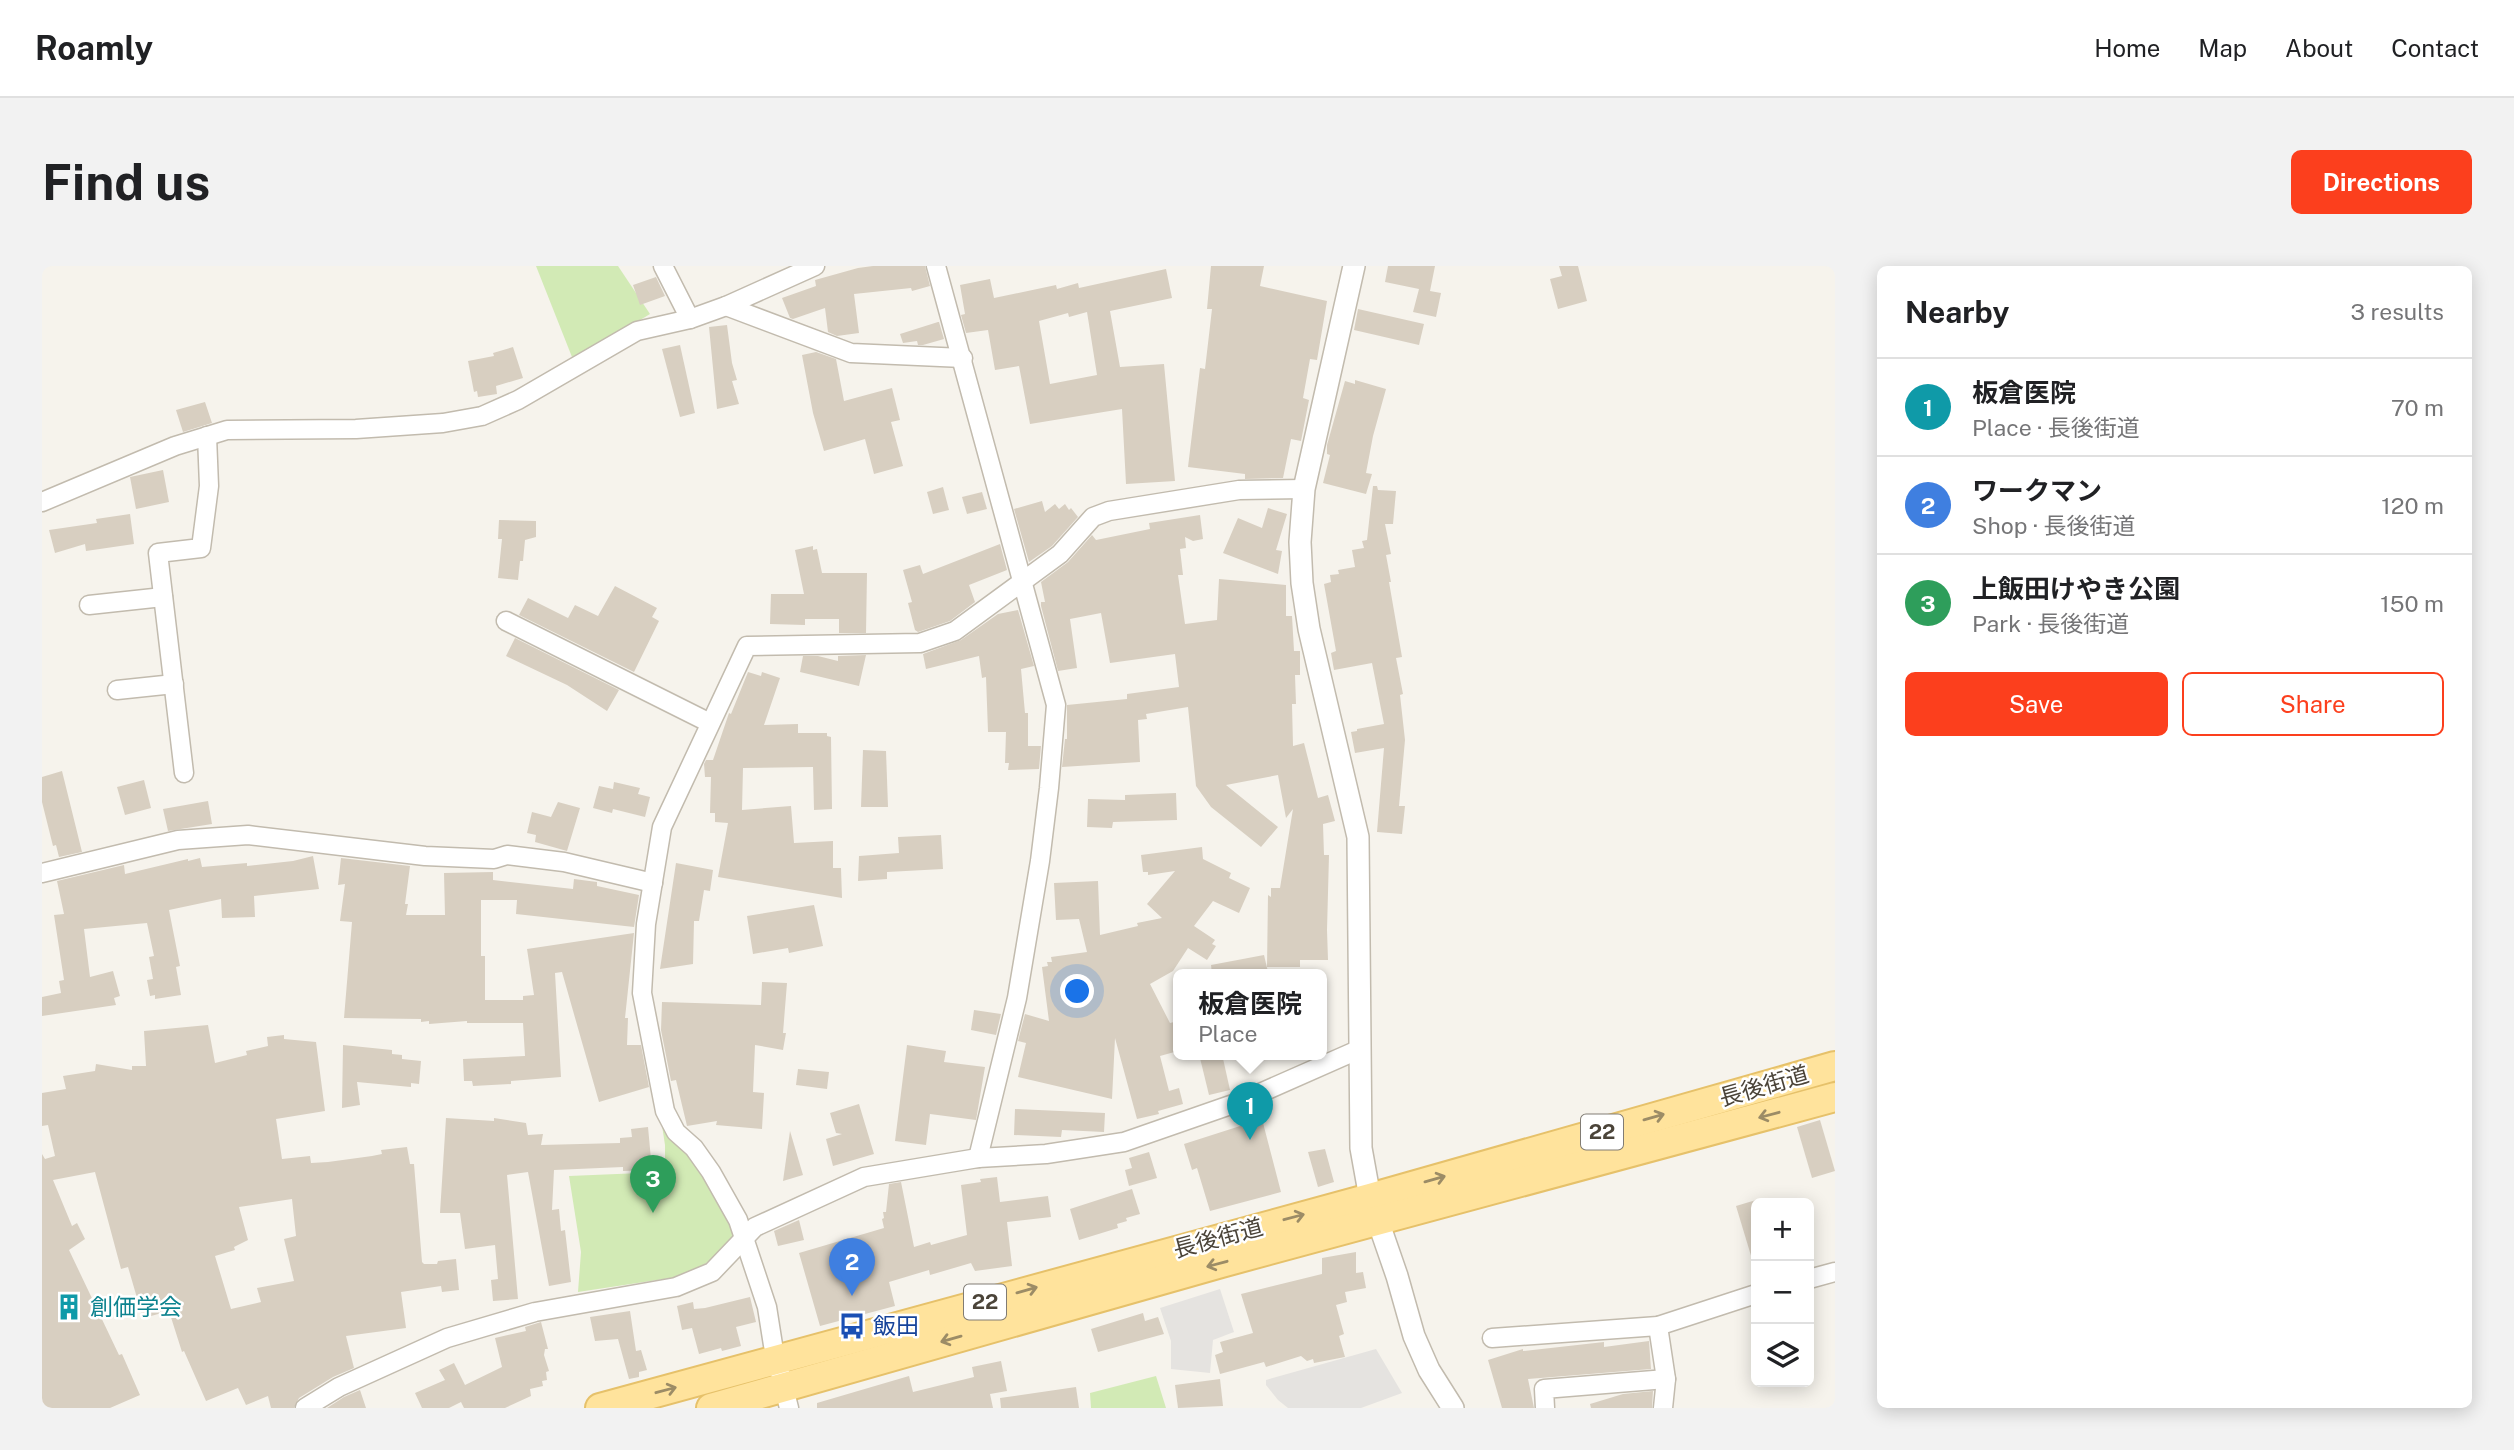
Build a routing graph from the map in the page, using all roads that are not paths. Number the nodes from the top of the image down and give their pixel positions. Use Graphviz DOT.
graph roads {
  1 [pos="663,266"];
  2 [pos="815,266"];
  3 [pos="936,266"];
  4 [pos="1354,266"];
  5 [pos="726,306"];
  6 [pos="690,318"];
  7 [pos="963,358"];
  8 [pos="207,436"];
  9 [pos="1304,489"];
  10 [pos="42,502"];
  11 [pos="1023,581"];
  12 [pos="163,597"];
  13 [pos="89,605"];
  14 [pos="506,621"];
  15 [pos="174,684"];
  16 [pos="117,690"];
  17 [pos="710,723"];
  18 [pos="184,773"];
  19 [pos="42,873"];
  20 [pos="653,883"];
  21 [pos="1360,1049"];
  22 [pos="1835,1066"];
  23 [pos="1835,1097"];
  24 [pos="978,1158"];
  25 [pos="1374,1209"];
  26 [pos="744,1238"];
  27 [pos="1835,1272"];
  28 [pos="1814,1278"];
  29 [pos="1751,1296"];
  30 [pos="1658,1326"];
  31 [pos="1492,1338"];
  32 [pos="777,1360"];
  33 [pos="1666,1379"];
  34 [pos="785,1398"];
  35 [pos="753,1402"];
  36 [pos="1445,1405"];
  37 [pos="305,1408"];
  38 [pos="600,1408"];
  39 [pos="711,1408"];
  40 [pos="1545,1408"];
  41 [pos="1663,1408"];
  1 -- 6 [label="street"];
  2 -- 5 [label="street"];
  3 -- 7 [label="street"];
  4 -- 9 [label="street"];
  5 -- 6 [label="street"];
  5 -- 7 [label="street"];
  6 -- 8 [label="street"];
  7 -- 11 [label="street"];
  8 -- 10 [label="street"];
  8 -- 12 [label="street"];
  9 -- 11 [label="street"];
  9 -- 21 [label="street"];
  11 -- 17 [label="street"];
  11 -- 24 [label="street"];
  12 -- 13 [label="street"];
  12 -- 15 [label="street"];
  14 -- 17 [label="street"];
  15 -- 16 [label="street"];
  15 -- 18 [label="street"];
  17 -- 20 [label="street"];
  19 -- 20 [label="street"];
  20 -- 26 [label="street"];
  21 -- 24 [label="street"];
  21 -- 25 [label="street"];
  25 -- 22 [label="main road, 長後街道 / 22, one-way"];
  23 -- 25 [label="main road, 長後街道 / 22, one-way"];
  24 -- 26 [label="street"];
  32 -- 25 [label="main road, 長後街道 / 22, one-way"];
  25 -- 34 [label="main road, 長後街道 / 22, one-way"];
  25 -- 36 [label="street"];
  26 -- 32 [label="street"];
  26 -- 37 [label="street"];
  27 -- 28 [label="street"];
  29 -- 30 [label="street"];
  30 -- 31 [label="street"];
  30 -- 33 [label="street"];
  32 -- 34 [label="street"];
  38 -- 32 [label="main road, 長後街道 / 22, one-way"];
  33 -- 40 [label="street"];
  33 -- 41 [label="street"];
  34 -- 35 [label="main road, 長後街道 / 22"];
  35 -- 39 [label="main road, 長後街道 / 22"];
}
